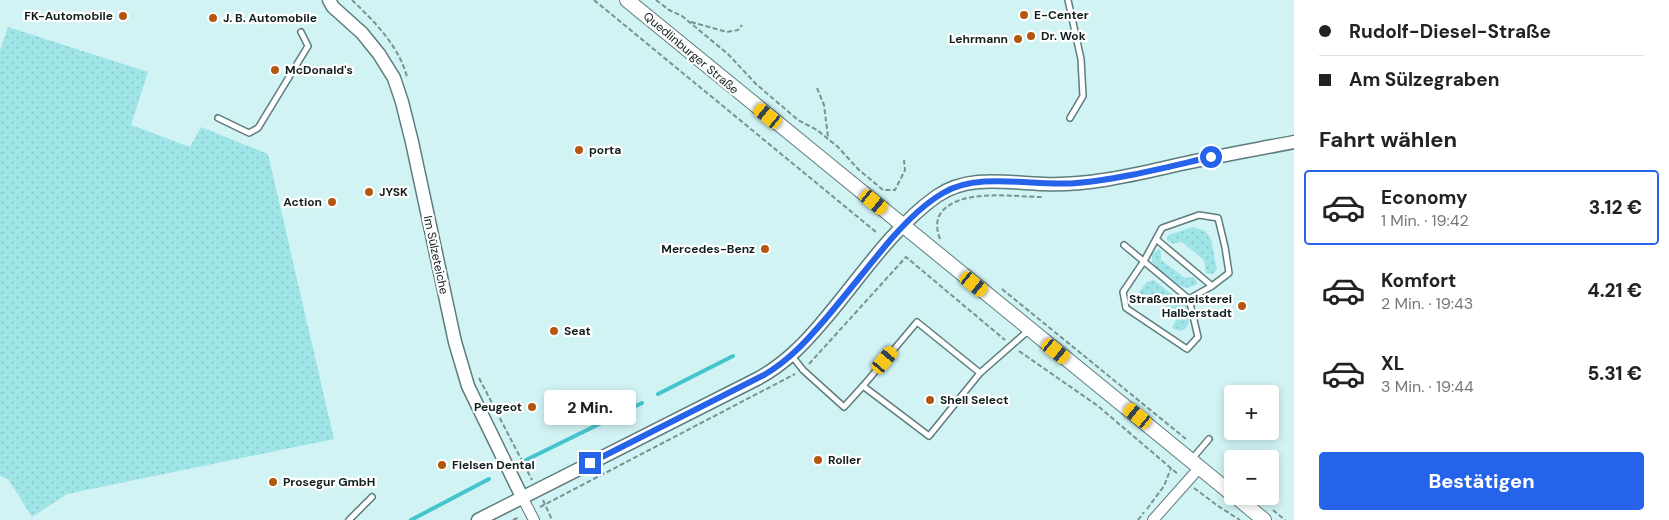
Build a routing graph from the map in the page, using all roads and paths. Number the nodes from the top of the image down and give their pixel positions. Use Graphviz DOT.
graph roads {
  1 [pos="329,0"];
  2 [pos="352,0"];
  3 [pos="594,0"];
  4 [pos="656,0"];
  5 [pos="1068,0"];
  6 [pos="632,4"];
  7 [pos="689,22"];
  8 [pos="742,25"];
  9 [pos="301,32"];
  10 [pos="408,78"];
  11 [pos="817,88"];
  12 [pos="218,118"];
  13 [pos="1070,118"];
  14 [pos="828,138"];
  15 [pos="1294,142"];
  16 [pos="904,160"];
  17 [pos="1043,197"];
  18 [pos="903,226"];
  19 [pos="876,232"];
  20 [pos="941,239"];
  21 [pos="1156,239"];
  22 [pos="1124,245"];
  23 [pos="906,257"];
  24 [pos="1144,262"];
  25 [pos="1212,286"];
  26 [pos="1001,288"];
  27 [pos="1190,299"];
  28 [pos="1030,329"];
  29 [pos="1011,345"];
  30 [pos="792,356"];
  31 [pos="980,373"];
  32 [pos="477,374"];
  33 [pos="863,386"];
  34 [pos="1209,439"];
  35 [pos="1197,459"];
  36 [pos="1171,468"];
  37 [pos="1187,482"];
  38 [pos="1224,485"];
  39 [pos="537,490"];
  40 [pos="372,497"];
  41 [pos="522,497"];
  42 [pos="1246,505"];
  43 [pos="349,520"];
  44 [pos="478,520"];
  45 [pos="534,520"];
  46 [pos="552,520"];
  47 [pos="1138,520"];
  48 [pos="1153,520"];
  49 [pos="1240,520"];
  50 [pos="1264,520"];
  1 -- 41 [label="street, Im Sülzeteiche"];
  2 -- 10 [label="path"];
  3 -- 19 [label="path"];
  4 -- 7 [label="path"];
  5 -- 13 [label="lane"];
  6 -- 18 [label="main road, Quedlinburger Straße"];
  7 -- 8 [label="path"];
  7 -- 14 [label="path"];
  9 -- 12 [label="lane"];
  11 -- 14 [label="path"];
  14 -- 16 [label="path"];
  15 -- 18 [label="street"];
  17 -- 20 [label="path"];
  18 -- 28 [label="main road, Quedlinburger Straße"];
  18 -- 30 [label="street"];
  21 -- 24 [label="lane"];
  21 -- 25 [label="lane"];
  21 -- 25 [label="lane"];
  22 -- 24 [label="lane"];
  23 -- 29 [label="path"];
  24 -- 27 [label="lane"];
  24 -- 27 [label="lane"];
  25 -- 27 [label="lane"];
  26 -- 35 [label="path"];
  28 -- 29 [label="lane"];
  28 -- 35 [label="main road, Quedlinburger Straße"];
  29 -- 31 [label="lane"];
  29 -- 36 [label="path"];
  30 -- 33 [label="lane"];
  30 -- 39 [label="street"];
  31 -- 33 [label="lane"];
  31 -- 33 [label="lane"];
  32 -- 39 [label="path"];
  34 -- 35 [label="lane"];
  35 -- 37 [label="street"];
  35 -- 38 [label="main road, Quedlinburger Straße"];
  36 -- 37 [label="path"];
  36 -- 47 [label="path"];
  37 -- 48 [label="street"];
  37 -- 49 [label="path"];
  39 -- 41 [label="street"];
  39 -- 46 [label="path"];
  40 -- 43 [label="lane"];
  41 -- 44 [label="street"];
  41 -- 45 [label="street, Im Sülzeteiche"];
  42 -- 50 [label="main road, Quedlinburger Straße"];
}
